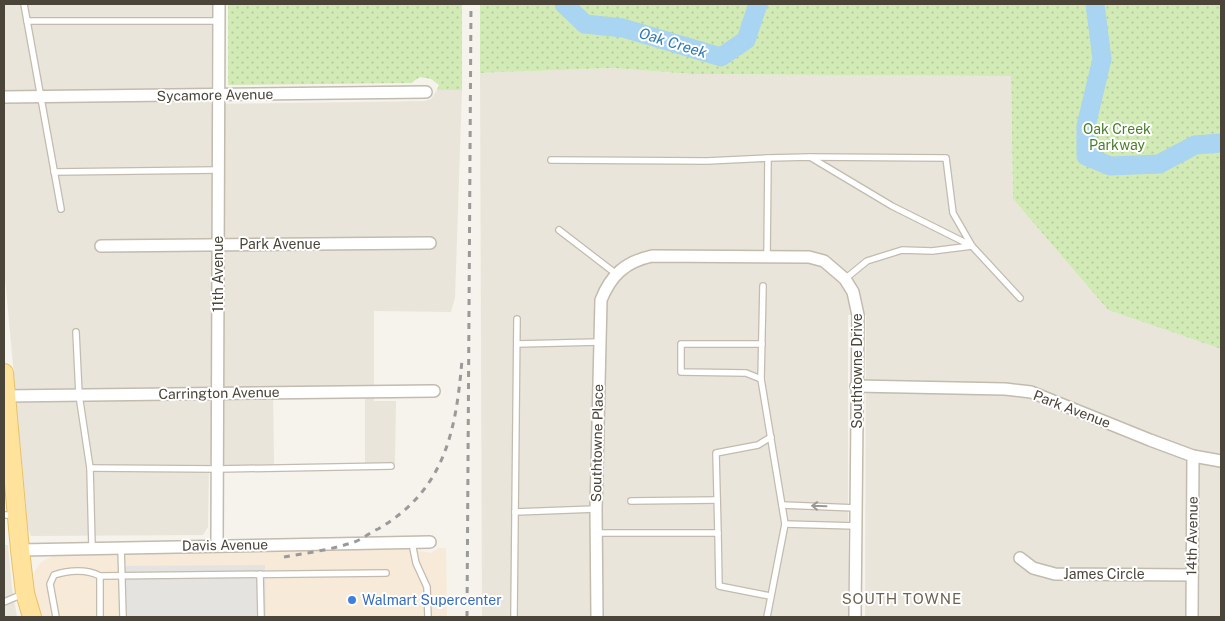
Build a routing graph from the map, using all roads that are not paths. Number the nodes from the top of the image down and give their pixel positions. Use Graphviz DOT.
graph roads {
  1 [pos="24,4"];
  2 [pos="219,4"];
  3 [pos="27,20"];
  4 [pos="219,20"];
  5 [pos="426,92"];
  6 [pos="218,95"];
  7 [pos="40,96"];
  8 [pos="4,97"];
  9 [pos="810,157"];
  10 [pos="768,158"];
  11 [pos="551,160"];
  12 [pos="217,170"];
  13 [pos="54,172"];
  14 [pos="61,208"];
  15 [pos="559,230"];
  16 [pos="430,243"];
  17 [pos="218,244"];
  18 [pos="100,246"];
  19 [pos="972,246"];
  20 [pos="767,256"];
  21 [pos="615,273"];
  22 [pos="845,278"];
  23 [pos="763,286"];
  24 [pos="1020,298"];
  25 [pos="517,319"];
  26 [pos="76,332"];
  27 [pos="599,342"];
  28 [pos="517,344"];
  29 [pos="762,344"];
  30 [pos="4,373"];
  31 [pos="761,379"];
  32 [pos="856,386"];
  33 [pos="434,390"];
  34 [pos="218,393"];
  35 [pos="79,395"];
  36 [pos="5,396"];
  37 [pos="771,437"];
  38 [pos="1193,456"];
  39 [pos="1221,461"];
  40 [pos="391,466"];
  41 [pos="90,468"];
  42 [pos="218,469"];
  43 [pos="717,500"];
  44 [pos="631,501"];
  45 [pos="782,505"];
  46 [pos="856,508"];
  47 [pos="596,509"];
  48 [pos="515,512"];
  49 [pos="10,515"];
  50 [pos="785,524"];
  51 [pos="856,526"];
  52 [pos="596,532"];
  53 [pos="718,533"];
  54 [pos="412,542"];
  55 [pos="430,542"];
  56 [pos="218,545"];
  57 [pos="121,546"];
  58 [pos="92,547"];
  59 [pos="20,550"];
  60 [pos="1020,558"];
  61 [pos="386,573"];
  62 [pos="260,574"];
  63 [pos="121,575"];
  64 [pos="1192,575"];
  65 [pos="100,576"];
  66 [pos="25,593"];
  67 [pos="770,596"];
  68 [pos="4,602"];
  69 [pos="32,617"];
  70 [pos="56,617"];
  71 [pos="100,617"];
  72 [pos="123,617"];
  73 [pos="261,617"];
  74 [pos="428,617"];
  75 [pos="514,617"];
  76 [pos="597,617"];
  77 [pos="767,617"];
  78 [pos="855,617"];
  79 [pos="1192,617"];
  1 -- 3 [label="lane"];
  2 -- 4 [label="street, 11th Avenue"];
  3 -- 4 [label="lane"];
  3 -- 7 [label="lane"];
  4 -- 6 [label="street, 11th Avenue"];
  5 -- 6 [label="street, Sycamore Avenue"];
  6 -- 7 [label="street, Sycamore Avenue"];
  6 -- 12 [label="street, 11th Avenue"];
  7 -- 8 [label="street, Sycamore Avenue"];
  7 -- 13 [label="lane"];
  9 -- 10 [label="lane"];
  9 -- 19 [label="lane"];
  9 -- 19 [label="lane"];
  10 -- 11 [label="lane"];
  10 -- 20 [label="lane"];
  12 -- 13 [label="lane"];
  12 -- 17 [label="street, 11th Avenue"];
  13 -- 14 [label="lane"];
  15 -- 21 [label="lane"];
  16 -- 17 [label="street, Park Avenue"];
  17 -- 18 [label="street, Park Avenue"];
  17 -- 34 [label="street, 11th Avenue"];
  19 -- 22 [label="lane"];
  19 -- 24 [label="lane"];
  20 -- 21 [label="street, Southtowne Drive"];
  20 -- 22 [label="street, Southtowne Drive"];
  21 -- 27 [label="street, Southtowne Place"];
  22 -- 32 [label="street, Southtowne Drive"];
  23 -- 29 [label="lane"];
  25 -- 28 [label="lane"];
  26 -- 35 [label="lane"];
  27 -- 28 [label="lane"];
  27 -- 47 [label="street, Southtowne Place"];
  28 -- 48 [label="lane"];
  29 -- 31 [label="lane"];
  29 -- 31 [label="lane"];
  30 -- 36 [label="main road"];
  31 -- 37 [label="lane"];
  32 -- 38 [label="street, Park Avenue"];
  32 -- 46 [label="street, Southtowne Drive"];
  33 -- 34 [label="street, Carrington Avenue"];
  34 -- 35 [label="street, Carrington Avenue"];
  34 -- 42 [label="street, 11th Avenue"];
  35 -- 36 [label="street, Carrington Avenue"];
  35 -- 41 [label="lane"];
  36 -- 49 [label="main road"];
  37 -- 43 [label="lane"];
  37 -- 45 [label="lane"];
  38 -- 39 [label="street, Park Avenue"];
  38 -- 64 [label="street, 14th Avenue"];
  40 -- 42 [label="lane"];
  41 -- 42 [label="lane"];
  41 -- 58 [label="lane"];
  42 -- 56 [label="street, 11th Avenue"];
  43 -- 44 [label="lane"];
  43 -- 53 [label="lane"];
  46 -- 45 [label="lane, one-way"];
  45 -- 50 [label="lane"];
  46 -- 51 [label="street, Southtowne Drive"];
  47 -- 48 [label="lane"];
  47 -- 52 [label="street, Southtowne Place"];
  48 -- 75 [label="lane"];
  49 -- 59 [label="main road"];
  50 -- 51 [label="lane"];
  50 -- 67 [label="lane"];
  51 -- 78 [label="street, Southtowne Drive"];
  52 -- 53 [label="lane"];
  52 -- 76 [label="street, Southtowne Place"];
  53 -- 67 [label="lane"];
  54 -- 55 [label="street, Davis Avenue"];
  54 -- 56 [label="street, Davis Avenue"];
  54 -- 74 [label="lane"];
  56 -- 57 [label="street, Davis Avenue"];
  57 -- 58 [label="street, Davis Avenue"];
  57 -- 63 [label="lane"];
  58 -- 59 [label="street, Davis Avenue"];
  59 -- 66 [label="main road"];
  60 -- 64 [label="street, James Circle"];
  61 -- 62 [label="lane"];
  62 -- 63 [label="lane"];
  62 -- 73 [label="lane"];
  63 -- 65 [label="lane"];
  63 -- 72 [label="lane"];
  64 -- 79 [label="street, 14th Avenue"];
  65 -- 70 [label="lane"];
  65 -- 71 [label="lane"];
  66 -- 68 [label="lane"];
  66 -- 69 [label="main road"];
  67 -- 77 [label="lane"];
}
